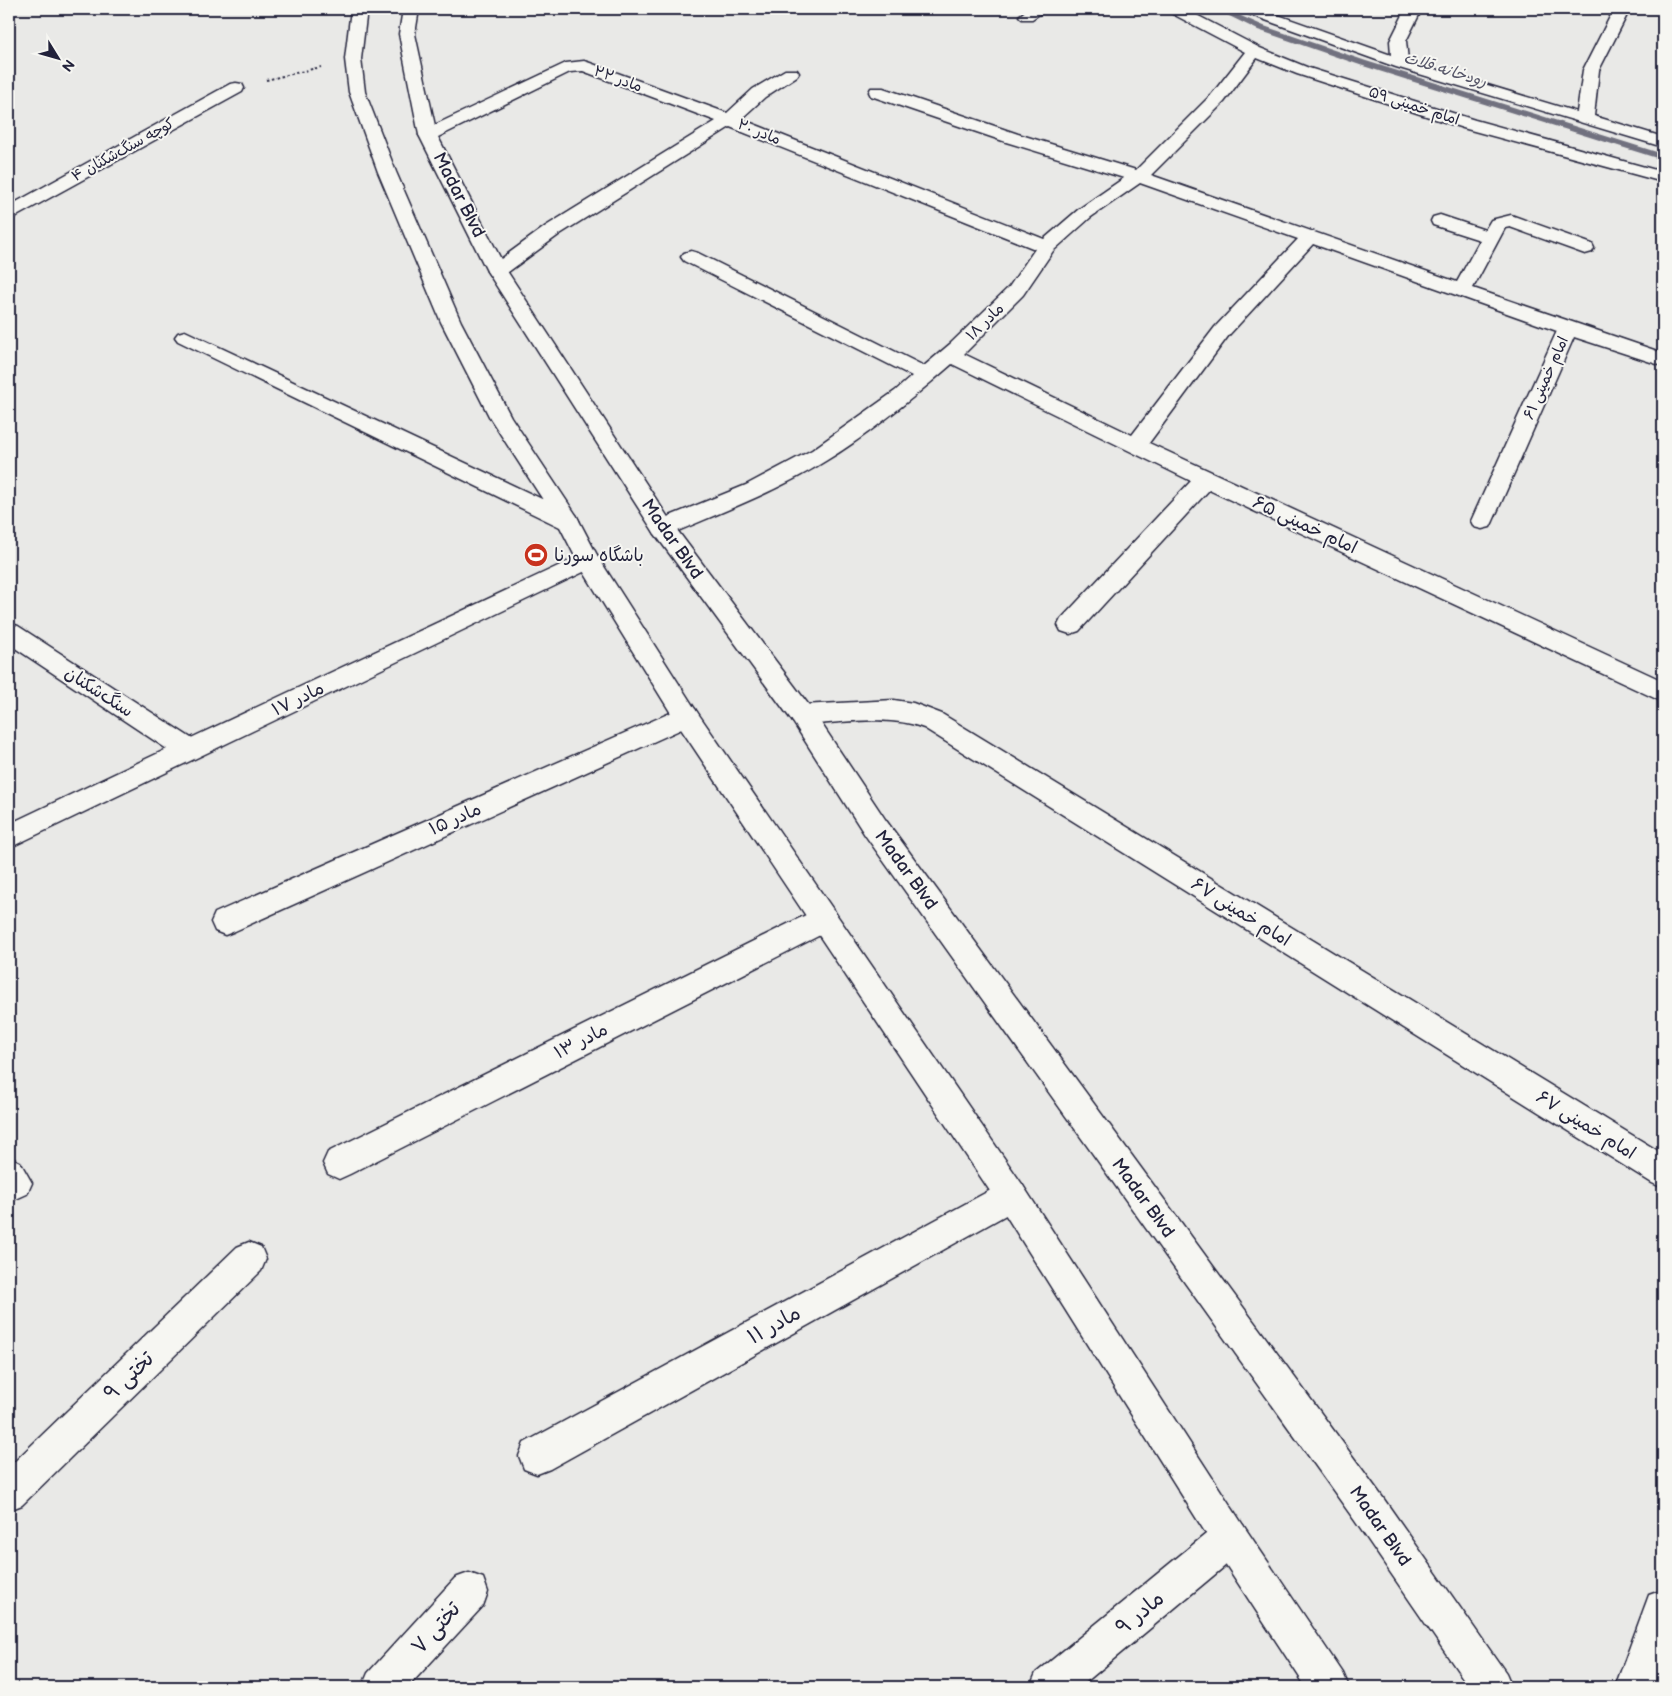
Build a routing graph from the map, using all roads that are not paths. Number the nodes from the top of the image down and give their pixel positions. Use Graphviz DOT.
graph roads {
  1 [pos="359,9"];
  2 [pos="411,9"];
  3 [pos="1174,9"];
  4 [pos="1248,9"];
  5 [pos="1414,9"];
  6 [pos="1622,9"];
  7 [pos="1254,51"];
  8 [pos="1400,63"];
  9 [pos="790,73"];
  10 [pos="236,88"];
  11 [pos="877,92"];
  12 [pos="1585,119"];
  13 [pos="729,120"];
  14 [pos="428,135"];
  15 [pos="1663,142"];
  16 [pos="1138,176"];
  17 [pos="1663,177"];
  18 [pos="9,213"];
  19 [pos="1440,221"];
  20 [pos="1310,237"];
  21 [pos="1490,238"];
  22 [pos="1046,247"];
  23 [pos="1584,248"];
  24 [pos="691,257"];
  25 [pos="497,270"];
  26 [pos="1462,290"];
  27 [pos="1568,328"];
  28 [pos="185,337"];
  29 [pos="949,356"];
  30 [pos="1663,360"];
  31 [pos="926,375"];
  32 [pos="1136,446"];
  33 [pos="1206,479"];
  34 [pos="1482,520"];
  35 [pos="568,521"];
  36 [pos="663,528"];
  37 [pos="588,560"];
  38 [pos="1070,625"];
  39 [pos="9,632"];
  40 [pos="1663,692"];
  41 [pos="802,715"];
  42 [pos="686,716"];
  43 [pos="190,751"];
  44 [pos="9,837"];
  45 [pos="824,919"];
  46 [pos="225,922"];
  47 [pos="339,1163"];
  48 [pos="1663,1172"];
  49 [pos="1011,1195"];
  50 [pos="249,1259"];
  51 [pos="537,1456"];
  52 [pos="9,1492"];
  53 [pos="1230,1538"];
  54 [pos="469,1592"];
  55 [pos="1663,1609"];
  56 [pos="382,1687"];
  57 [pos="1050,1687"];
  58 [pos="1329,1687"];
  59 [pos="1492,1687"];
  60 [pos="1636,1687"];
  1 -- 35 [label="street"];
  2 -- 14 [label="street, Madar Blvd"];
  3 -- 7 [label="street, امام خمینی ۵۹"];
  4 -- 8 [label="street"];
  5 -- 8 [label="street"];
  6 -- 12 [label="street"];
  7 -- 16 [label="street, مادر ۱۸"];
  7 -- 17 [label="street, امام خمینی ۵۹"];
  8 -- 12 [label="street"];
  9 -- 13 [label="street"];
  10 -- 18 [label="street, کوچه سنگ‌شکنان ۴"];
  11 -- 16 [label="street"];
  12 -- 15 [label="street"];
  13 -- 14 [label="street, مادر ۲۲"];
  13 -- 22 [label="street, مادر ۲۰"];
  13 -- 25 [label="street, مادر ۲۰"];
  14 -- 25 [label="street, Madar Blvd"];
  16 -- 20 [label="street"];
  16 -- 22 [label="street, مادر ۱۸"];
  19 -- 21 [label="street"];
  20 -- 26 [label="street"];
  20 -- 32 [label="street"];
  21 -- 23 [label="street"];
  21 -- 26 [label="street"];
  22 -- 29 [label="street, مادر ۱۸"];
  24 -- 31 [label="street"];
  25 -- 36 [label="street, Madar Blvd"];
  26 -- 27 [label="street"];
  27 -- 30 [label="street, امام خمینی ۶۱"];
  27 -- 34 [label="street, امام خمینی ۶۱"];
  28 -- 35 [label="street"];
  29 -- 31 [label="street, مادر ۱۸"];
  29 -- 32 [label="street, امام خمینی ۶۵"];
  31 -- 36 [label="street, مادر ۱۸"];
  32 -- 33 [label="street, امام خمینی ۶۵"];
  33 -- 38 [label="street"];
  33 -- 40 [label="street, امام خمینی ۶۵"];
  35 -- 37 [label="street"];
  36 -- 41 [label="street, Madar Blvd"];
  37 -- 42 [label="street"];
  37 -- 43 [label="street, مادر ۱۷"];
  39 -- 43 [label="street, سنگ‌شکنان"];
  41 -- 48 [label="street, امام خمینی ۶۷"];
  41 -- 59 [label="street, Madar Blvd"];
  42 -- 45 [label="street"];
  42 -- 46 [label="street, مادر ۱۵"];
  43 -- 44 [label="street, مادر ۱۷"];
  45 -- 47 [label="street, مادر ۱۳"];
  45 -- 49 [label="street"];
  49 -- 51 [label="street, مادر ۱۱"];
  49 -- 53 [label="street"];
  50 -- 52 [label="street, تختی ۹"];
  53 -- 57 [label="street, مادر ۹"];
  53 -- 58 [label="street"];
  54 -- 56 [label="street, تختی ۷"];
  55 -- 60 [label="street"];
}
